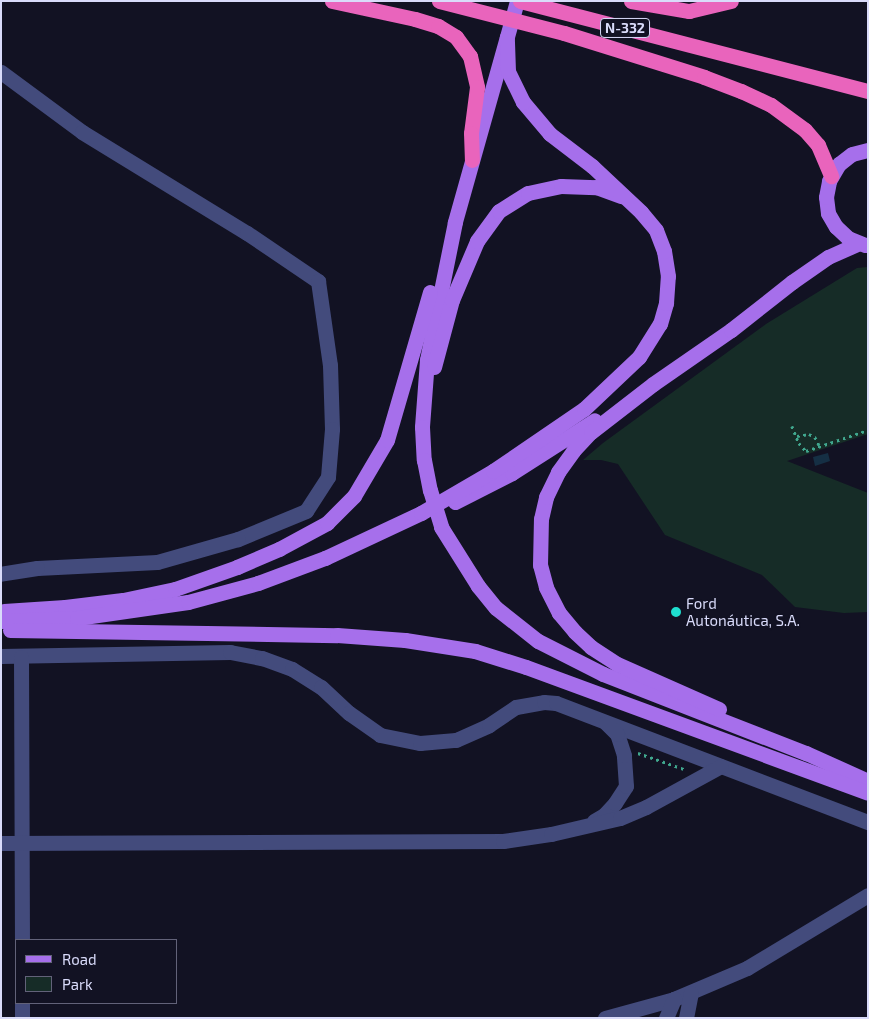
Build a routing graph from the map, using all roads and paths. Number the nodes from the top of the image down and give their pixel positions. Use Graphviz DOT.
graph roads {
  1 [pos="332,1"];
  2 [pos="439,1"];
  3 [pos="518,1"];
  4 [pos="631,1"];
  5 [pos="731,1"];
  6 [pos="507,37"];
  7 [pos="730,54"];
  8 [pos="1,72"];
  9 [pos="868,81"];
  10 [pos="868,92"];
  11 [pos="868,150"];
  12 [pos="472,160"];
  13 [pos="831,176"];
  14 [pos="626,198"];
  15 [pos="455,222"];
  16 [pos="864,244"];
  17 [pos="653,384"];
  18 [pos="423,402"];
  19 [pos="792,426"];
  20 [pos="868,430"];
  21 [pos="797,436"];
  22 [pos="820,447"];
  23 [pos="420,513"];
  24 [pos="1,574"];
  25 [pos="1,611"];
  26 [pos="1,621"];
  27 [pos="1,630"];
  28 [pos="1,656"];
  29 [pos="21,657"];
  30 [pos="604,722"];
  31 [pos="622,747"];
  32 [pos="806,753"];
  33 [pos="721,766"];
  34 [pos="703,776"];
  35 [pos="868,781"];
  36 [pos="868,793"];
  37 [pos="868,822"];
  38 [pos="586,826"];
  39 [pos="1,843"];
  40 [pos="22,843"];
  41 [pos="868,895"];
  42 [pos="22,939"];
  43 [pos="691,993"];
  44 [pos="674,999"];
  45 [pos="22,1004"];
  46 [pos="22,1018"];
  47 [pos="605,1018"];
  48 [pos="639,1018"];
  49 [pos="666,1018"];
  50 [pos="686,1018"];
  1 -- 12 [label="highway"];
  2 -- 13 [label="highway"];
  3 -- 6 [label="main road"];
  3 -- 7 [label="highway, N-332"];
  4 -- 5 [label="highway"];
  6 -- 12 [label="main road"];
  6 -- 14 [label="main road"];
  7 -- 9 [label="highway, N-332"];
  7 -- 10 [label="highway, N-332"];
  8 -- 24 [label="street"];
  11 -- 13 [label="main road"];
  12 -- 15 [label="main road"];
  13 -- 16 [label="main road"];
  14 -- 18 [label="main road"];
  14 -- 23 [label="main road"];
  15 -- 18 [label="main road"];
  15 -- 25 [label="main road"];
  16 -- 17 [label="main road"];
  17 -- 23 [label="main road"];
  17 -- 32 [label="main road"];
  18 -- 32 [label="main road"];
  19 -- 21 [label="path"];
  20 -- 22 [label="path"];
  21 -- 22 [label="path"];
  21 -- 22 [label="path"];
  23 -- 26 [label="main road"];
  27 -- 36 [label="main road"];
  28 -- 29 [label="street"];
  29 -- 30 [label="street"];
  29 -- 40 [label="street"];
  30 -- 31 [label="street"];
  30 -- 33 [label="street"];
  31 -- 34 [label="path"];
  31 -- 38 [label="street"];
  32 -- 35 [label="main road"];
  33 -- 34 [label="street"];
  33 -- 37 [label="street"];
  34 -- 38 [label="street"];
  38 -- 40 [label="street"];
  39 -- 40 [label="street"];
  40 -- 42 [label="street"];
  41 -- 43 [label="street"];
  43 -- 44 [label="street"];
  43 -- 50 [label="street"];
  44 -- 47 [label="street"];
  44 -- 48 [label="street"];
  44 -- 49 [label="street"];
  45 -- 46 [label="street"];
}
